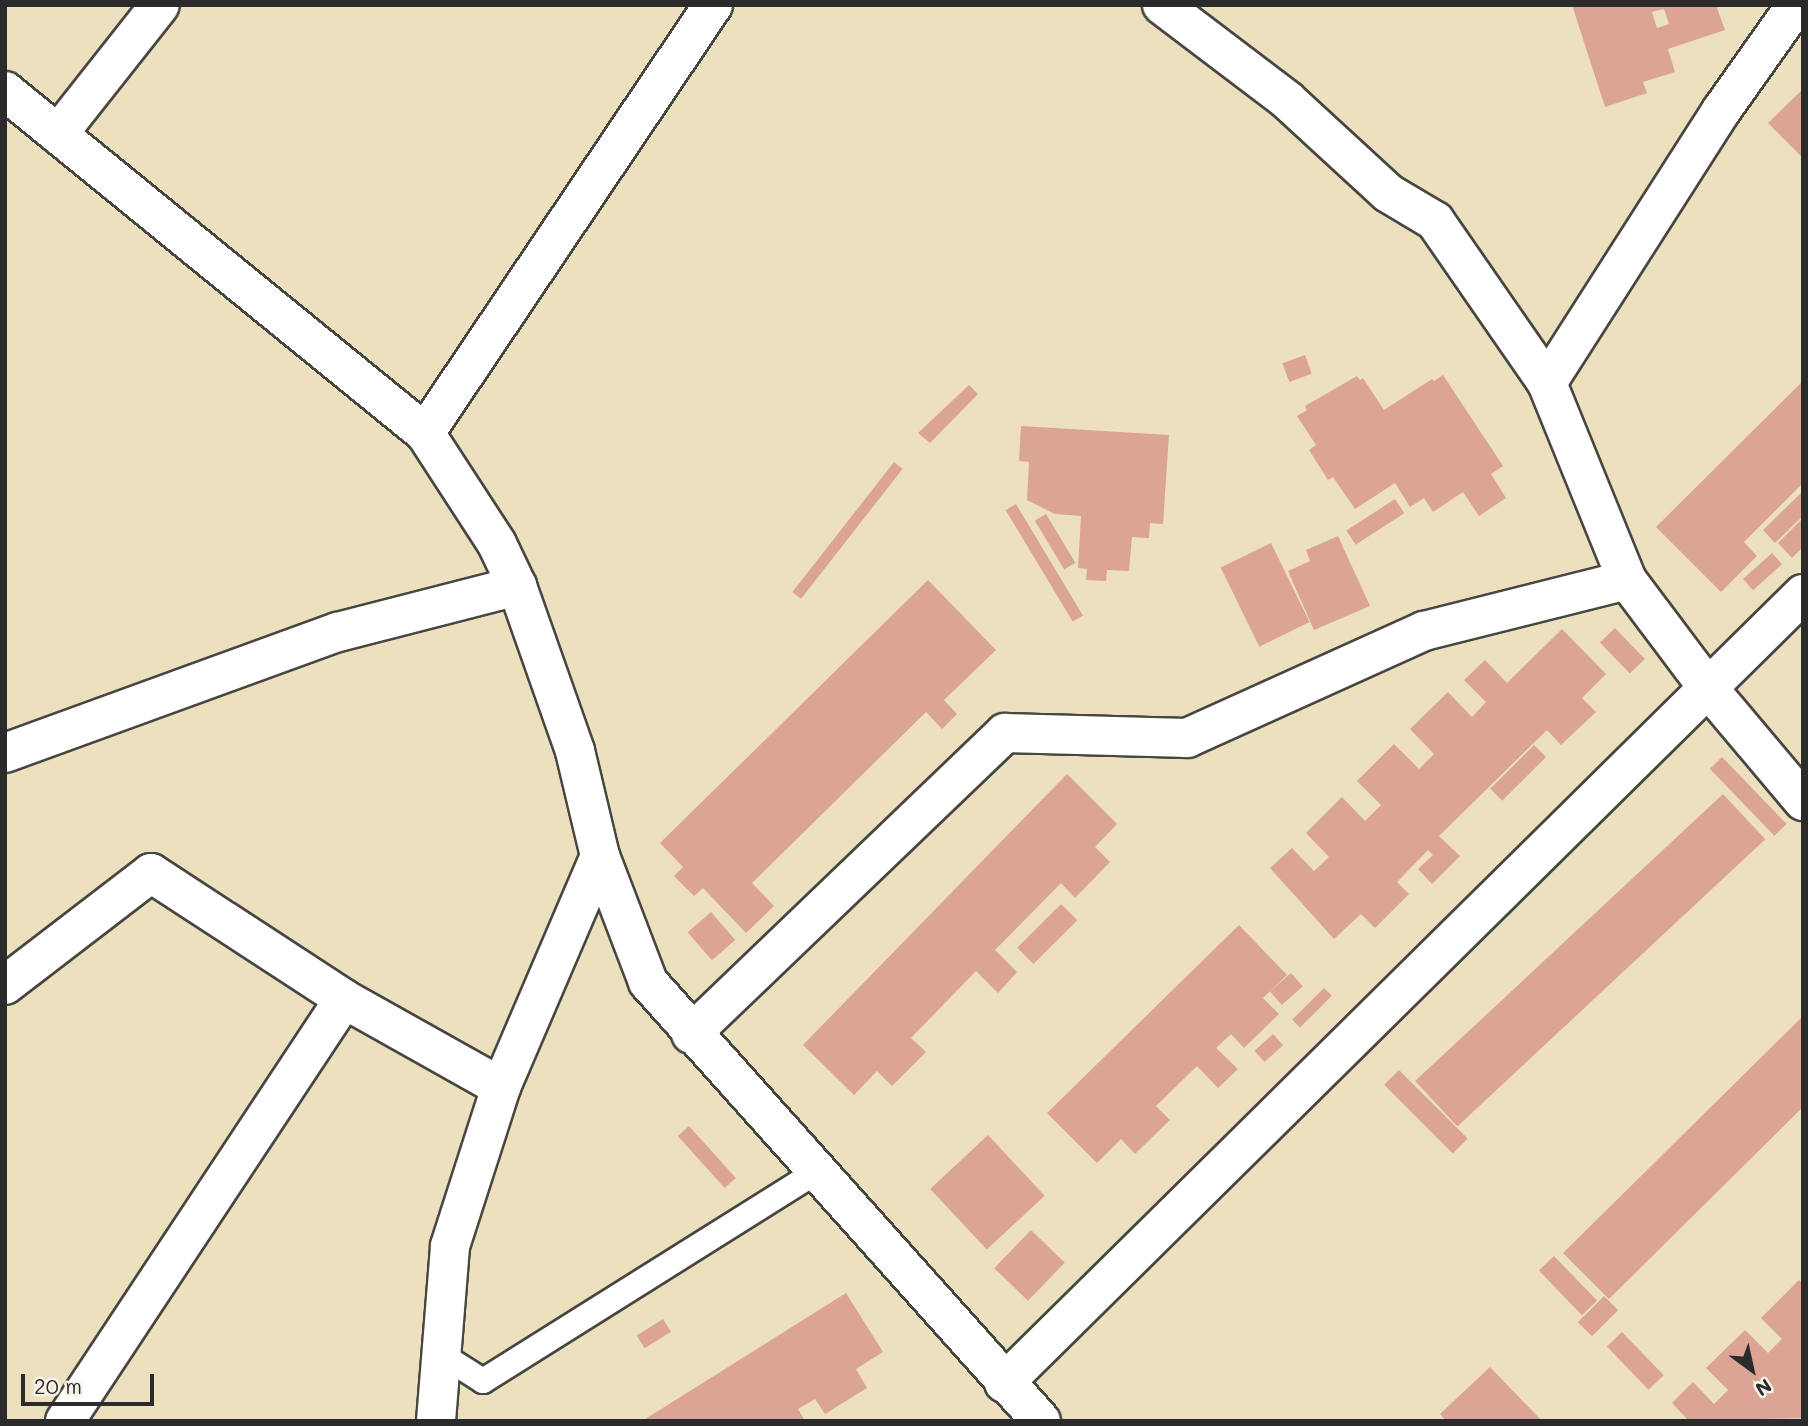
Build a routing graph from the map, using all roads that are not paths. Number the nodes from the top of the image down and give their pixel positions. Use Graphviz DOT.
graph roads {
  1 [pos="160,5"];
  2 [pos="713,5"];
  3 [pos="1162,5"];
  4 [pos="1796,5"];
  5 [pos="5,91"];
  6 [pos="58,134"];
  7 [pos="1547,383"];
  8 [pos="425,433"];
  9 [pos="1628,580"];
  10 [pos="517,586"];
  11 [pos="1803,594"];
  12 [pos="1708,688"];
  13 [pos="5,753"];
  14 [pos="1803,801"];
  15 [pos="600,856"];
  16 [pos="5,985"];
  17 [pos="344,999"];
  18 [pos="691,1034"];
  19 [pos="501,1087"];
  20 [pos="815,1173"];
  21 [pos="439,1353"];
  22 [pos="1004,1382"];
  23 [pos="65,1421"];
  24 [pos="436,1421"];
  25 [pos="1041,1421"];
  1 -- 6 [label="street"];
  2 -- 8 [label="street"];
  3 -- 7 [label="street"];
  4 -- 7 [label="street"];
  5 -- 6 [label="street"];
  6 -- 8 [label="street"];
  7 -- 9 [label="street"];
  8 -- 10 [label="street"];
  9 -- 12 [label="street"];
  9 -- 18 [label="street"];
  10 -- 13 [label="street"];
  10 -- 15 [label="street"];
  11 -- 12 [label="street"];
  12 -- 14 [label="street"];
  12 -- 22 [label="street"];
  15 -- 18 [label="street"];
  15 -- 19 [label="street"];
  16 -- 17 [label="street"];
  17 -- 19 [label="street"];
  17 -- 23 [label="street"];
  18 -- 20 [label="street"];
  19 -- 21 [label="street"];
  20 -- 21 [label="lane"];
  20 -- 22 [label="street"];
  21 -- 24 [label="street"];
  22 -- 25 [label="street"];
}
